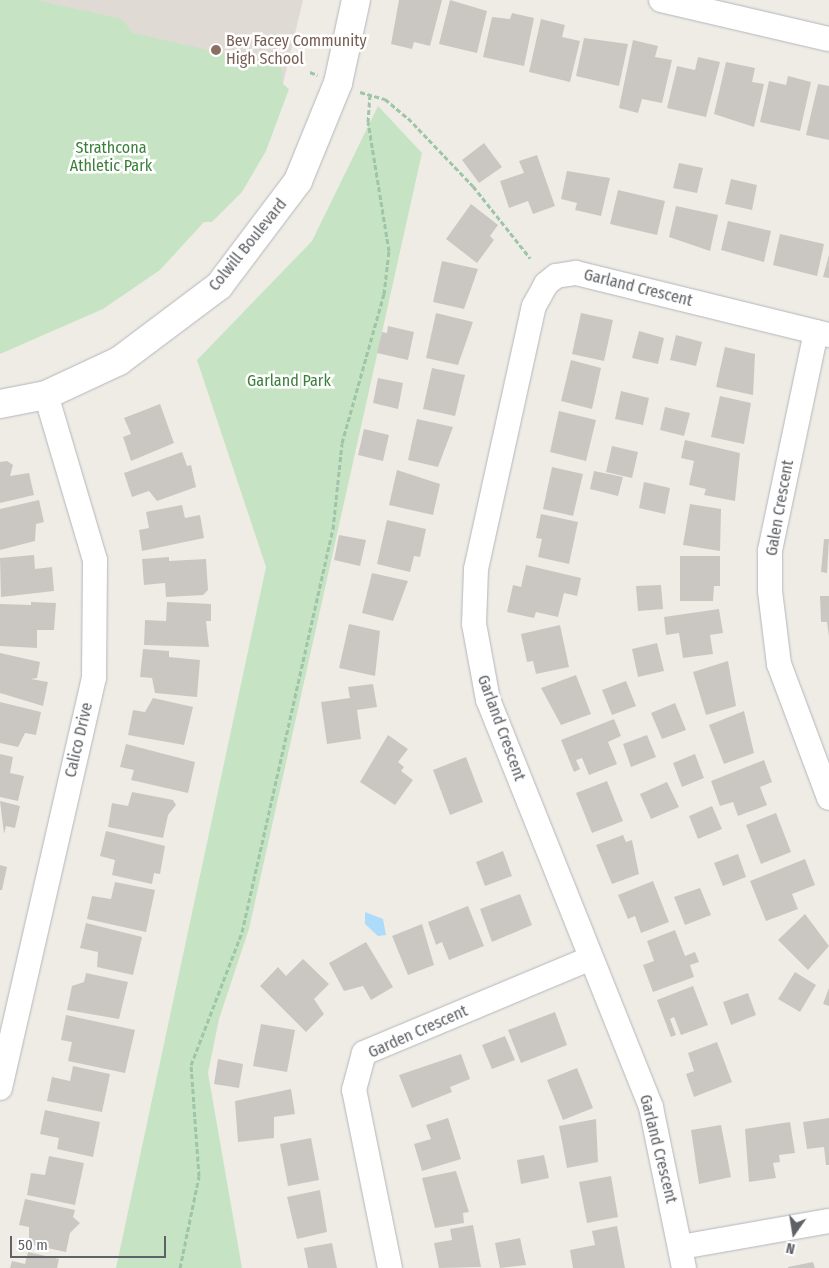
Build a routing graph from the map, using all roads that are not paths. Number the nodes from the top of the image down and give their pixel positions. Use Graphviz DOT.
graph roads {
  1 [pos="356,0"];
  2 [pos="661,0"];
  3 [pos="829,40"];
  4 [pos="822,333"];
  5 [pos="46,395"];
  6 [pos="0,404"];
  7 [pos="829,798"];
  8 [pos="589,959"];
  9 [pos="0,1087"];
  10 [pos="829,1221"];
  11 [pos="683,1258"];
  12 [pos="390,1268"];
  1 -- 5 [label="street, Colwill Boulevard"];
  2 -- 3 [label="street"];
  4 -- 7 [label="street, Galen Crescent"];
  4 -- 8 [label="street, Garland Crescent"];
  5 -- 6 [label="street, Colwill Boulevard"];
  5 -- 9 [label="street, Calico Drive"];
  8 -- 11 [label="street, Garland Crescent"];
  8 -- 12 [label="street, Garden Crescent"];
  10 -- 11 [label="street"];
}
